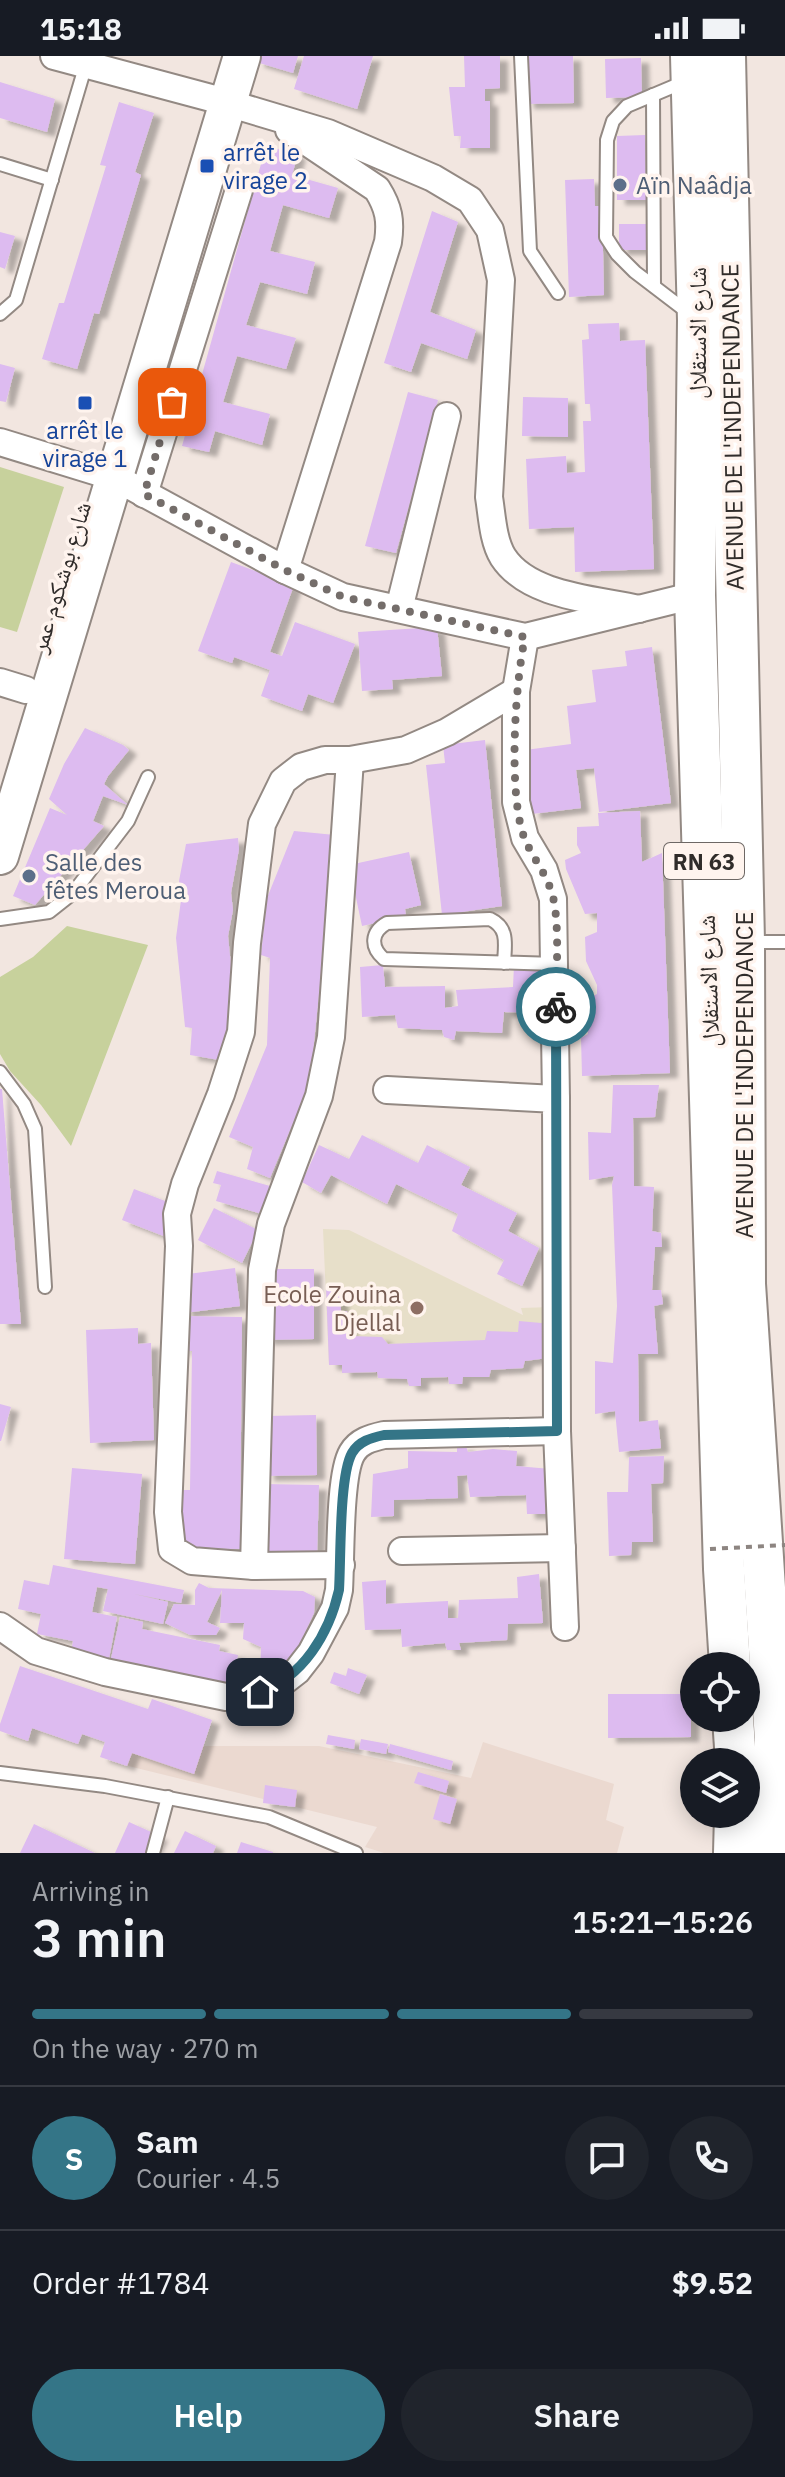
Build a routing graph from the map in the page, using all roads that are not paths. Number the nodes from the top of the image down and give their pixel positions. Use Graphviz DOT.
graph roads {
  1 [pos="54,56"];
  2 [pos="225,56"];
  3 [pos="242,56"];
  4 [pos="521,56"];
  5 [pos="725,56"];
  6 [pos="86,64"];
  7 [pos="691,68"];
  8 [pos="653,95"];
  9 [pos="219,100"];
  10 [pos="264,114"];
  11 [pos="0,164"];
  12 [pos="52,180"];
  13 [pos="239,190"];
  14 [pos="654,286"];
  15 [pos="558,293"];
  16 [pos="0,314"];
  17 [pos="698,320"];
  18 [pos="447,416"];
  19 [pos="0,442"];
  20 [pos="117,480"];
  21 [pos="285,570"];
  22 [pos="695,595"];
  23 [pos="399,609"];
  24 [pos="639,609"];
  25 [pos="525,637"];
  26 [pos="13,686"];
  27 [pos="516,691"];
  28 [pos="350,760"];
  29 [pos="148,777"];
  30 [pos="0,778"];
  31 [pos="0,856"];
  32 [pos="0,919"];
  33 [pos="744,942"];
  34 [pos="785,942"];
  35 [pos="504,963"];
  36 [pos="556,964"];
  37 [pos="0,1072"];
  38 [pos="387,1090"];
  39 [pos="556,1099"];
  40 [pos="45,1287"];
  41 [pos="557,1431"];
  42 [pos="777,1524"];
  43 [pos="562,1548"];
  44 [pos="402,1551"];
  45 [pos="341,1565"];
  46 [pos="254,1566"];
  47 [pos="774,1578"];
  48 [pos="0,1626"];
  49 [pos="565,1627"];
  50 [pos="729,1652"];
  51 [pos="0,1773"];
  52 [pos="168,1797"];
  53 [pos="735,1828"];
  54 [pos="153,1853"];
  55 [pos="356,1853"];
  56 [pos="734,1853"];
  57 [pos="771,1853"];
  1 -- 6 [label="street"];
  2 -- 9 [label="street, شارع بوشكوم عمر"];
  3 -- 9 [label="street"];
  4 -- 15 [label="lane"];
  5 -- 33 [label="main road, AVENUE DE L'INDEPENDANCE / RN 63"];
  6 -- 9 [label="street"];
  6 -- 12 [label="lane"];
  7 -- 8 [label="lane"];
  7 -- 17 [label="main road, شارع الاستقلال / RN 63"];
  8 -- 14 [label="lane"];
  8 -- 14 [label="lane"];
  9 -- 10 [label="street"];
  9 -- 20 [label="street, شارع بوشكوم عمر"];
  10 -- 21 [label="street"];
  10 -- 24 [label="street"];
  11 -- 12 [label="lane"];
  12 -- 16 [label="lane"];
  13 -- 20 [label="street"];
  14 -- 17 [label="lane"];
  17 -- 22 [label="main road, شارع الاستقلال / RN 63"];
  18 -- 23 [label="street"];
  19 -- 20 [label="street"];
  20 -- 21 [label="street"];
  20 -- 26 [label="street, شارع بوشكوم عمر"];
  20 -- 31 [label="street"];
  21 -- 23 [label="street"];
  22 -- 24 [label="street"];
  22 -- 50 [label="main road, شارع الاستقلال / RN 63"];
  23 -- 25 [label="street"];
  24 -- 25 [label="street"];
  25 -- 27 [label="street"];
  26 -- 30 [label="street, شارع بوشكوم عمر"];
  27 -- 28 [label="street"];
  27 -- 36 [label="street"];
  28 -- 46 [label="street"];
  28 -- 46 [label="street"];
  29 -- 32 [label="lane"];
  33 -- 34 [label="lane"];
  33 -- 42 [label="main road, AVENUE DE L'INDEPENDANCE / RN 63"];
  35 -- 35 [label="lane"];
  35 -- 36 [label="lane"];
  36 -- 39 [label="street"];
  37 -- 40 [label="lane"];
  38 -- 39 [label="street"];
  39 -- 41 [label="street"];
  41 -- 43 [label="street"];
  41 -- 45 [label="street"];
  42 -- 47 [label="main road, AVENUE DE L'INDEPENDANCE / RN 63"];
  43 -- 44 [label="street"];
  43 -- 49 [label="street"];
  45 -- 46 [label="street"];
  45 -- 48 [label="street"];
  47 -- 57 [label="main road, AVENUE DE L'INDEPENDANCE / RN 63"];
  51 -- 52 [label="lane"];
  52 -- 54 [label="lane"];
  52 -- 55 [label="lane"];
  53 -- 56 [label="main road"];
}
